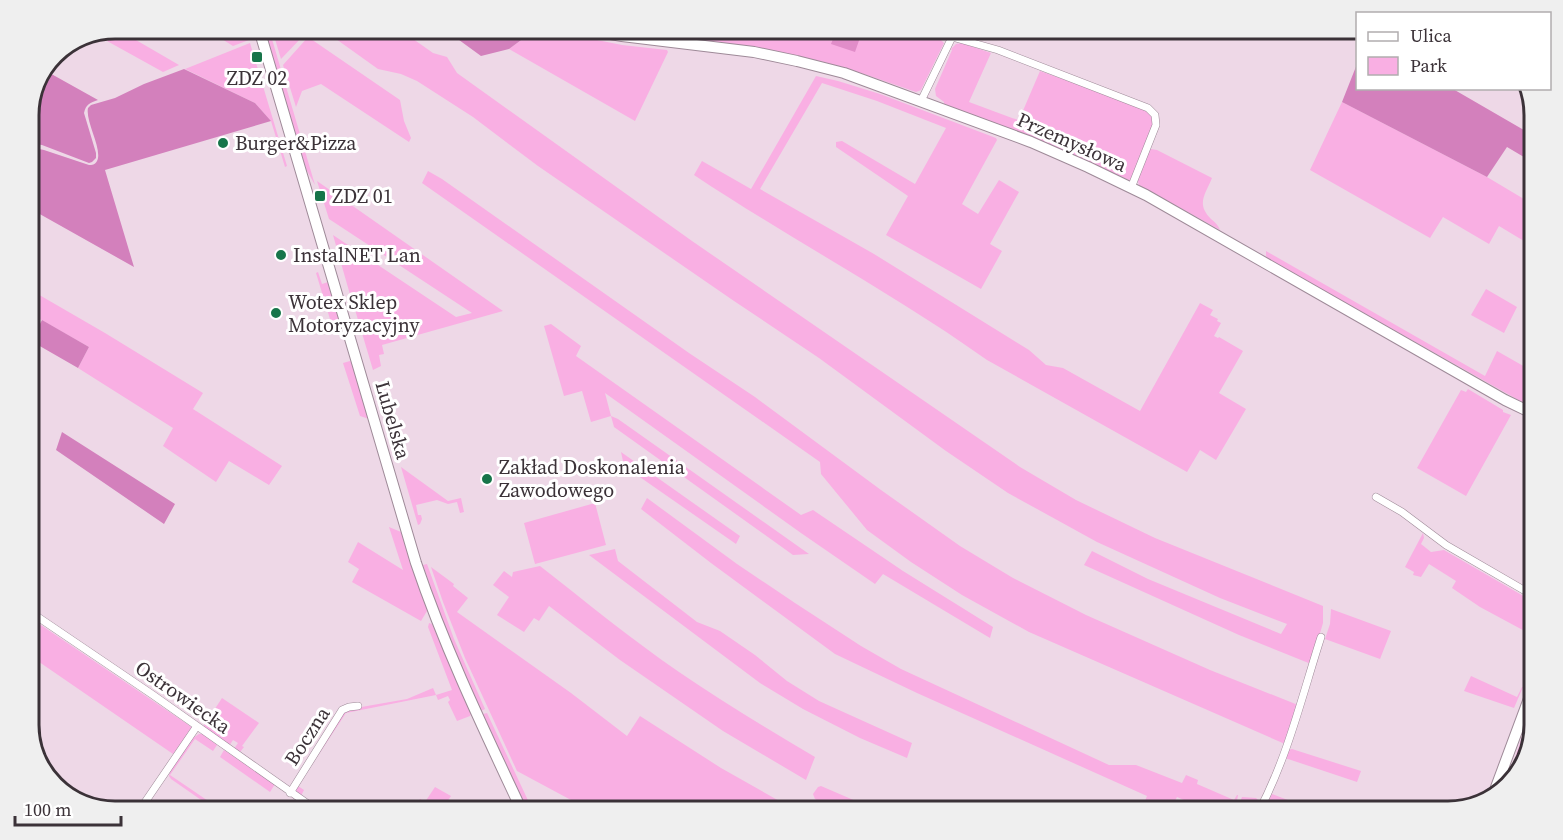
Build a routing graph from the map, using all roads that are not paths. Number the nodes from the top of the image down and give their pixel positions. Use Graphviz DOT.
graph roads {
  1 [pos="262,39"];
  2 [pos="647,39"];
  3 [pos="951,39"];
  4 [pos="959,39"];
  5 [pos="921,102"];
  6 [pos="1131,188"];
  7 [pos="1505,400"];
  8 [pos="1524,409"];
  9 [pos="1524,414"];
  10 [pos="1376,497"];
  11 [pos="1524,590"];
  12 [pos="39,618"];
  13 [pos="1321,637"];
  14 [pos="358,706"];
  15 [pos="1524,712"];
  16 [pos="197,726"];
  17 [pos="1498,782"];
  18 [pos="290,793"];
  19 [pos="146,801"];
  20 [pos="302,801"];
  21 [pos="517,801"];
  22 [pos="1264,801"];
  1 -- 21 [label="main road, Lubelska"];
  2 -- 5 [label="main road, Przemysłowa"];
  3 -- 5 [label="street"];
  4 -- 6 [label="street"];
  5 -- 6 [label="main road, Przemysłowa"];
  6 -- 7 [label="main road, Przemysłowa"];
  7 -- 8 [label="main road, Przemysłowa"];
  7 -- 9 [label="main road, Przemysłowa"];
  10 -- 11 [label="street"];
  12 -- 16 [label="street, Ostrowiecka"];
  13 -- 22 [label="street"];
  14 -- 18 [label="street, Boczna"];
  15 -- 17 [label="main road"];
  16 -- 18 [label="street, Ostrowiecka"];
  16 -- 19 [label="street"];
  18 -- 20 [label="street, Ostrowiecka"];
}
